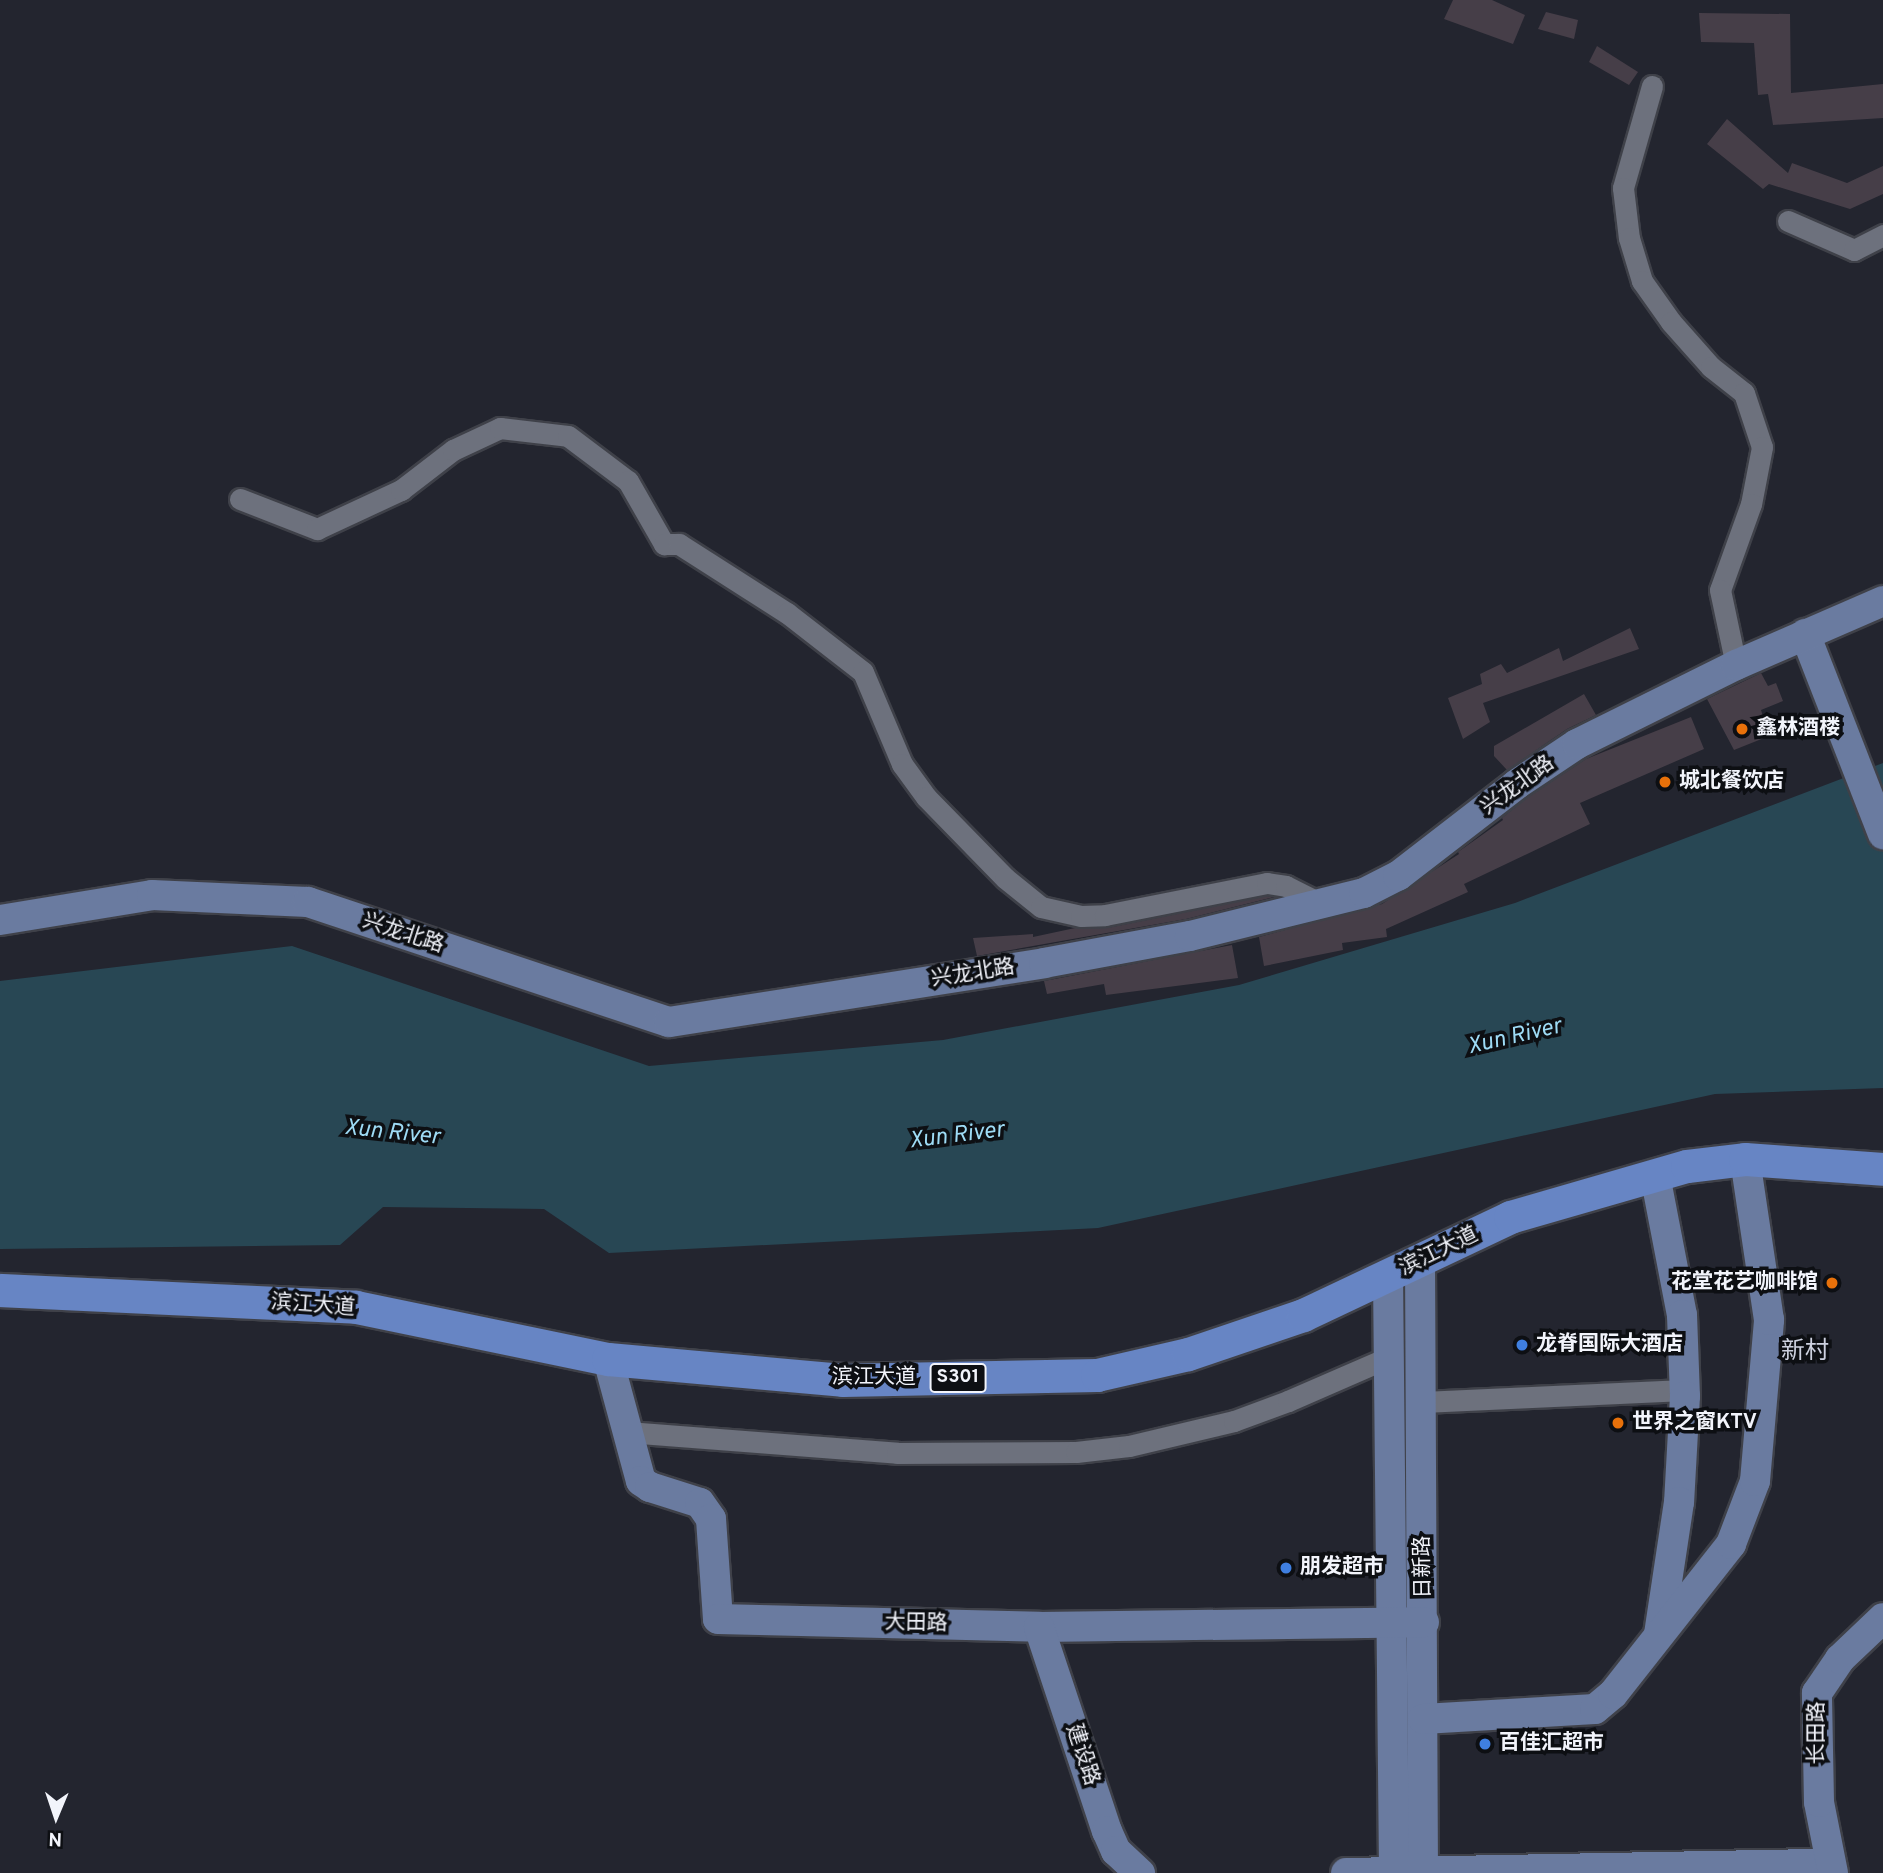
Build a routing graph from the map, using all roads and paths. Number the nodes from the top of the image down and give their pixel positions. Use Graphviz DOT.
graph roads {
  1 [pos="1652,86"];
  2 [pos="1788,221"];
  3 [pos="1883,235"];
  4 [pos="240,499"];
  5 [pos="1883,601"];
  6 [pos="1805,634"];
  7 [pos="1736,665"];
  8 [pos="1883,834"];
  9 [pos="1321,904"];
  10 [pos="0,920"];
  11 [pos="1745,1159"];
  12 [pos="1883,1169"];
  13 [pos="1655,1175"];
  14 [pos="1420,1261"];
  15 [pos="1388,1276"];
  16 [pos="0,1290"];
  17 [pos="1389,1357"];
  18 [pos="608,1359"];
  19 [pos="1685,1390"];
  20 [pos="1422,1402"];
  21 [pos="627,1432"];
  22 [pos="1883,1618"];
  23 [pos="1393,1622"];
  24 [pos="1424,1622"];
  25 [pos="1039,1627"];
  26 [pos="1658,1638"];
  27 [pos="1423,1719"];
  28 [pos="1832,1868"];
  29 [pos="1408,1872"];
  30 [pos="1140,1873"];
  31 [pos="1346,1873"];
  1 -- 7 [label="street"];
  2 -- 3 [label="street"];
  4 -- 9 [label="street"];
  5 -- 6 [label="main road, 兴龙北路"];
  6 -- 7 [label="main road, 兴龙北路"];
  6 -- 8 [label="main road"];
  7 -- 9 [label="main road, 兴龙北路"];
  9 -- 10 [label="main road, 兴龙北路"];
  11 -- 12 [label="main road, 滨江大道 / S301"];
  11 -- 13 [label="main road, 滨江大道 / S301"];
  11 -- 26 [label="main road"];
  13 -- 14 [label="main road, 滨江大道 / S301"];
  13 -- 19 [label="main road"];
  14 -- 15 [label="main road, 滨江大道 / S301"];
  14 -- 20 [label="main road, 日新路"];
  15 -- 17 [label="main road, 日新路"];
  15 -- 18 [label="main road, 滨江大道 / S301"];
  16 -- 18 [label="main road, 滨江大道 / S301"];
  17 -- 21 [label="street"];
  17 -- 23 [label="main road, 日新路"];
  18 -- 21 [label="main road, 大田路"];
  19 -- 20 [label="street"];
  19 -- 26 [label="main road"];
  20 -- 24 [label="main road, 日新路"];
  21 -- 25 [label="main road, 大田路"];
  22 -- 28 [label="main road, 长田路"];
  23 -- 24 [label="main road, 大田路"];
  23 -- 25 [label="main road, 大田路"];
  23 -- 29 [label="main road, 日新路"];
  24 -- 27 [label="main road, 日新路"];
  25 -- 30 [label="main road, 建设路"];
  26 -- 27 [label="main road"];
  27 -- 29 [label="main road, 日新路"];
  28 -- 29 [label="main road"];
  29 -- 31 [label="main road"];
}
